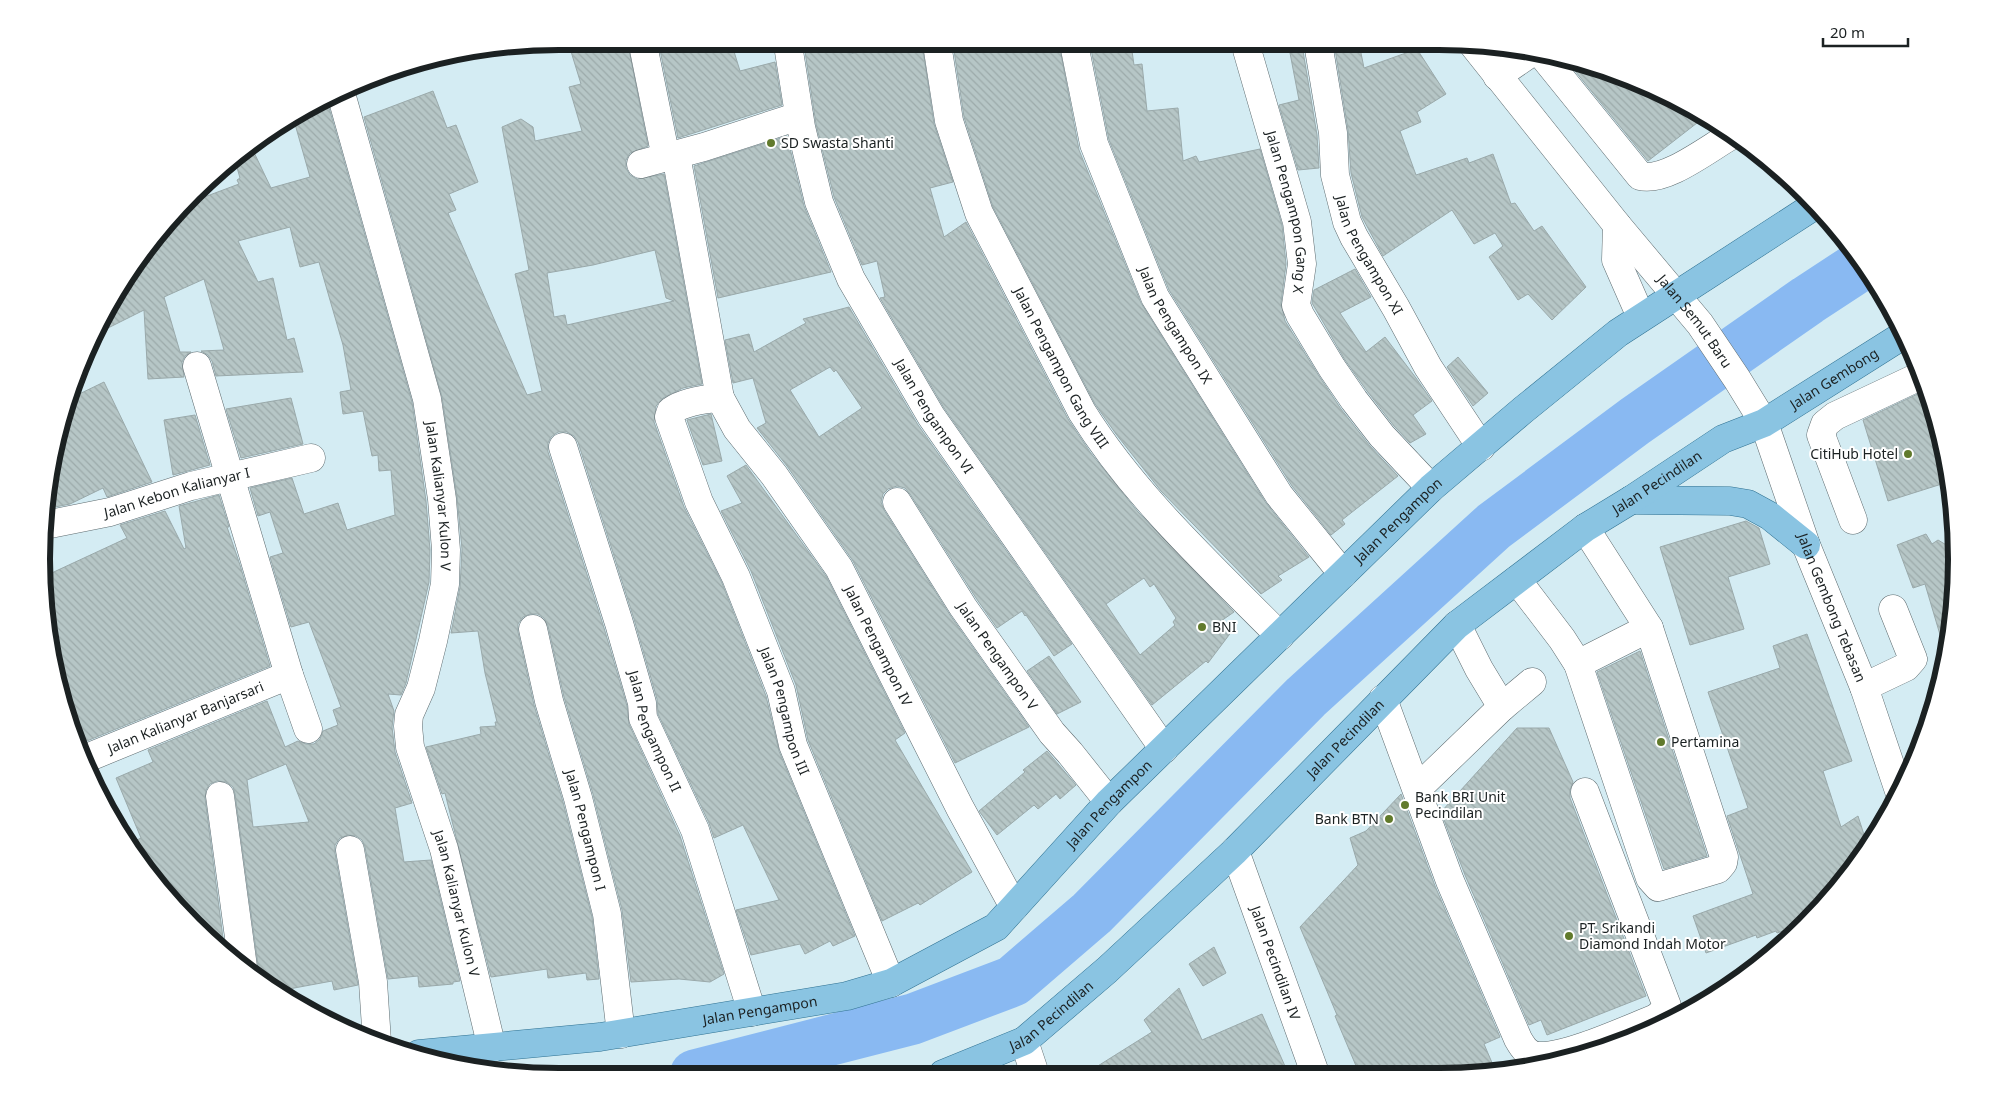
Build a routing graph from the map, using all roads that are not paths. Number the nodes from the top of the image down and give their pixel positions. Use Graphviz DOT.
graph roads {
  1 [pos="644,50"];
  2 [pos="789,50"];
  3 [pos="939,50"];
  4 [pos="1075,50"];
  5 [pos="1254,50"];
  6 [pos="1319,50"];
  7 [pos="1478,52"];
  8 [pos="1524,57"];
  9 [pos="1548,62"];
  10 [pos="1497,76"];
  11 [pos="342,98"];
  12 [pos="799,116"];
  13 [pos="1726,139"];
  14 [pos="661,159"];
  15 [pos="1809,209"];
  16 [pos="1617,225"];
  17 [pos="1676,294"];
  18 [pos="1641,317"];
  19 [pos="1898,338"];
  20 [pos="197,366"];
  21 [pos="1915,379"];
  22 [pos="720,398"];
  23 [pos="1764,423"];
  24 [pos="563,447"];
  25 [pos="1481,447"];
  26 [pos="310,458"];
  27 [pos="229,477"];
  28 [pos="1431,488"];
  29 [pos="1631,500"];
  30 [pos="897,502"];
  31 [pos="1853,520"];
  32 [pos="51,524"];
  33 [pos="1585,528"];
  34 [pos="1806,545"];
  35 [pos="1343,574"];
  36 [pos="1517,580"];
  37 [pos="1893,609"];
  38 [pos="1457,625"];
  39 [pos="1649,628"];
  40 [pos="533,629"];
  41 [pos="1280,636"];
  42 [pos="1578,664"];
  43 [pos="289,676"];
  44 [pos="1532,682"];
  45 [pos="1864,687"];
  46 [pos="1383,699"];
  47 [pos="1502,707"];
  48 [pos="308,728"];
  49 [pos="1164,749"];
  50 [pos="90,757"];
  51 [pos="1897,782"];
  52 [pos="1417,789"];
  53 [pos="1585,792"];
  54 [pos="220,796"];
  55 [pos="1110,802"];
  56 [pos="350,850"];
  57 [pos="1235,852"];
  58 [pos="1014,907"];
  59 [pos="242,957"];
  60 [pos="891,983"];
  61 [pos="752,1012"];
  62 [pos="377,1034"];
  63 [pos="621,1034"];
  64 [pos="1024,1041"];
  65 [pos="1591,1045"];
  66 [pos="441,1054"];
  67 [pos="475,1054"];
  68 [pos="1549,1056"];
  69 [pos="958,1068"];
  70 [pos="1034,1068"];
  71 [pos="1313,1068"];
  1 -- 14 [label="street, Jalan Pengampon IV"];
  2 -- 12 [label="street, Jalan Pengampon VI"];
  3 -- 41 [label="street, Jalan Pengampon Gang VIII"];
  4 -- 35 [label="street, Jalan Pengampon IX"];
  5 -- 28 [label="street, Jalan Pengampon Gang X"];
  6 -- 25 [label="street, Jalan Pengampon XI"];
  7 -- 10 [label="street, Jalan Semut Baru"];
  8 -- 10 [label="street"];
  9 -- 13 [label="street"];
  10 -- 16 [label="street, Jalan Semut Baru"];
  11 -- 67 [label="street, Jalan Kalianyar Kulon V"];
  12 -- 14 [label="street"];
  12 -- 49 [label="street, Jalan Pengampon VI"];
  14 -- 22 [label="street, Jalan Pengampon IV"];
  15 -- 17 [label="main road"];
  16 -- 17 [label="street, Jalan Semut Baru"];
  16 -- 18 [label="street"];
  17 -- 18 [label="main road, Jalan Pengampon"];
  17 -- 23 [label="street, Jalan Semut Baru"];
  18 -- 25 [label="main road, Jalan Pengampon"];
  19 -- 23 [label="main road, Jalan Gembong"];
  20 -- 27 [label="street"];
  21 -- 31 [label="street"];
  22 -- 58 [label="street, Jalan Pengampon IV"];
  22 -- 60 [label="street, Jalan Pengampon III"];
  23 -- 29 [label="main road, Jalan Pecindilan"];
  23 -- 34 [label="street, Jalan Gembong Tebasan"];
  24 -- 61 [label="street, Jalan Pengampon II"];
  25 -- 28 [label="main road, Jalan Pengampon"];
  26 -- 27 [label="street, Jalan Kebon Kalianyar I"];
  27 -- 32 [label="street, Jalan Kebon Kalianyar I"];
  27 -- 43 [label="street"];
  28 -- 35 [label="main road, Jalan Pengampon"];
  29 -- 33 [label="main road, Jalan Pecindilan"];
  29 -- 34 [label="main road"];
  30 -- 55 [label="street, Jalan Pengampon V"];
  33 -- 36 [label="main road, Jalan Pecindilan"];
  33 -- 39 [label="street"];
  34 -- 45 [label="street, Jalan Gembong Tebasan"];
  35 -- 41 [label="main road, Jalan Pengampon"];
  36 -- 38 [label="main road, Jalan Pecindilan"];
  36 -- 42 [label="street"];
  37 -- 45 [label="street"];
  38 -- 46 [label="main road, Jalan Pecindilan"];
  38 -- 47 [label="street"];
  39 -- 42 [label="street"];
  39 -- 42 [label="street"];
  40 -- 63 [label="street, Jalan Pengampon I"];
  41 -- 49 [label="main road, Jalan Pengampon"];
  43 -- 48 [label="street"];
  43 -- 50 [label="street, Jalan Kalianyar Banjarsari"];
  44 -- 47 [label="street"];
  45 -- 51 [label="street, Jalan Gembong Tebasan"];
  46 -- 52 [label="street"];
  46 -- 57 [label="main road, Jalan Pecindilan"];
  47 -- 52 [label="street"];
  49 -- 55 [label="main road, Jalan Pengampon"];
  52 -- 68 [label="street"];
  53 -- 65 [label="street"];
  54 -- 59 [label="street"];
  55 -- 58 [label="main road, Jalan Pengampon"];
  56 -- 62 [label="street"];
  57 -- 64 [label="main road, Jalan Pecindilan"];
  57 -- 71 [label="street, Jalan Pecindilan IV"];
  58 -- 60 [label="main road, Jalan Pengampon"];
  60 -- 61 [label="main road, Jalan Pengampon"];
  61 -- 63 [label="main road, Jalan Pengampon"];
  63 -- 67 [label="main road, Jalan Pengampon"];
  64 -- 69 [label="main road, Jalan Pecindilan"];
  64 -- 70 [label="street"];
  66 -- 67 [label="main road, Jalan Pengampon"];
}
